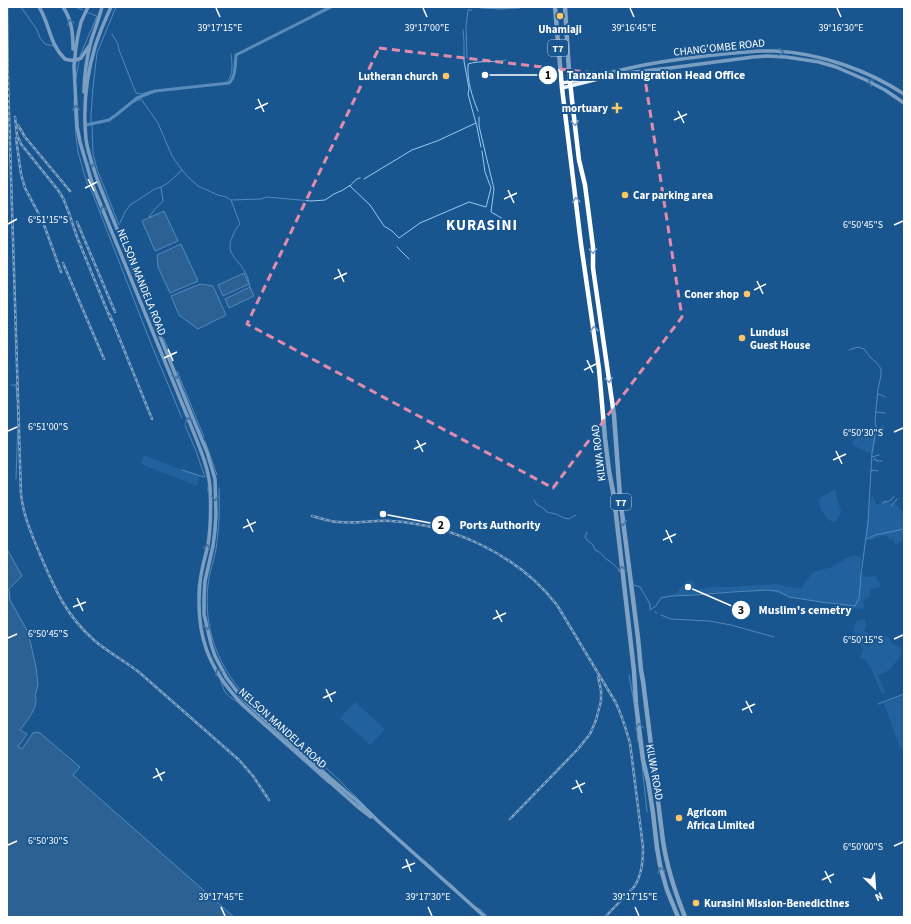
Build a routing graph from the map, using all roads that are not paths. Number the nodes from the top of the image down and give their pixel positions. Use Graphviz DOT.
graph roads {
  1 [pos="39,7"];
  2 [pos="63,7"];
  3 [pos="88,7"];
  4 [pos="111,7"];
  5 [pos="331,7"];
  6 [pos="481,7"];
  7 [pos="520,7"];
  8 [pos="555,7"];
  9 [pos="565,7"];
  10 [pos="102,8"];
  11 [pos="91,42"];
  12 [pos="74,66"];
  13 [pos="570,76"];
  14 [pos="579,82"];
  15 [pos="562,83"];
  16 [pos="570,84"];
  17 [pos="562,88"];
  18 [pos="572,93"];
  19 [pos="904,94"];
  20 [pos="904,103"];
  21 [pos="85,112"];
  22 [pos="86,125"];
  23 [pos="379,822"];
  24 [pos="484,917"];
  25 [pos="678,917"];
  26 [pos="685,917"];
  1 -- 11 [label="main road, bridge"];
  12 -- 2 [label="main road, one-way"];
  3 -- 12 [label="main road, NELSON MANDELA ROAD"];
  4 -- 21 [label="main road, NELSON MANDELA ROAD"];
  5 -- 22 [label="street"];
  6 -- 7 [label="street"];
  8 -- 15 [label="highway, KILWA ROAD / T7"];
  9 -- 13 [label="highway, KILWA ROAD / T7"];
  10 -- 11 [label="main road"];
  11 -- 21 [label="main road"];
  23 -- 12 [label="main road, NELSON MANDELA ROAD, one-way"];
  13 -- 14 [label="main road"];
  13 -- 16 [label="highway, KILWA ROAD / T7"];
  14 -- 16 [label="main road, CHANG'OMBE ROAD"];
  14 -- 18 [label="main road"];
  14 -- 19 [label="main road, CHANG'OMBE ROAD, one-way"];
  20 -- 14 [label="main road, CHANG'OMBE ROAD, one-way"];
  15 -- 16 [label="main road, CHANG'OMBE ROAD"];
  15 -- 17 [label="highway, KILWA ROAD / T7"];
  16 -- 17 [label="main road, CHANG'OMBE ROAD"];
  16 -- 18 [label="highway, KILWA ROAD / T7"];
  25 -- 17 [label="highway, KILWA ROAD / T7, one-way"];
  18 -- 26 [label="highway, KILWA ROAD / T7, one-way"];
  21 -- 22 [label="main road, NELSON MANDELA ROAD"];
  22 -- 23 [label="main road, NELSON MANDELA ROAD, one-way"];
  23 -- 24 [label="main road, NELSON MANDELA ROAD"];
}
